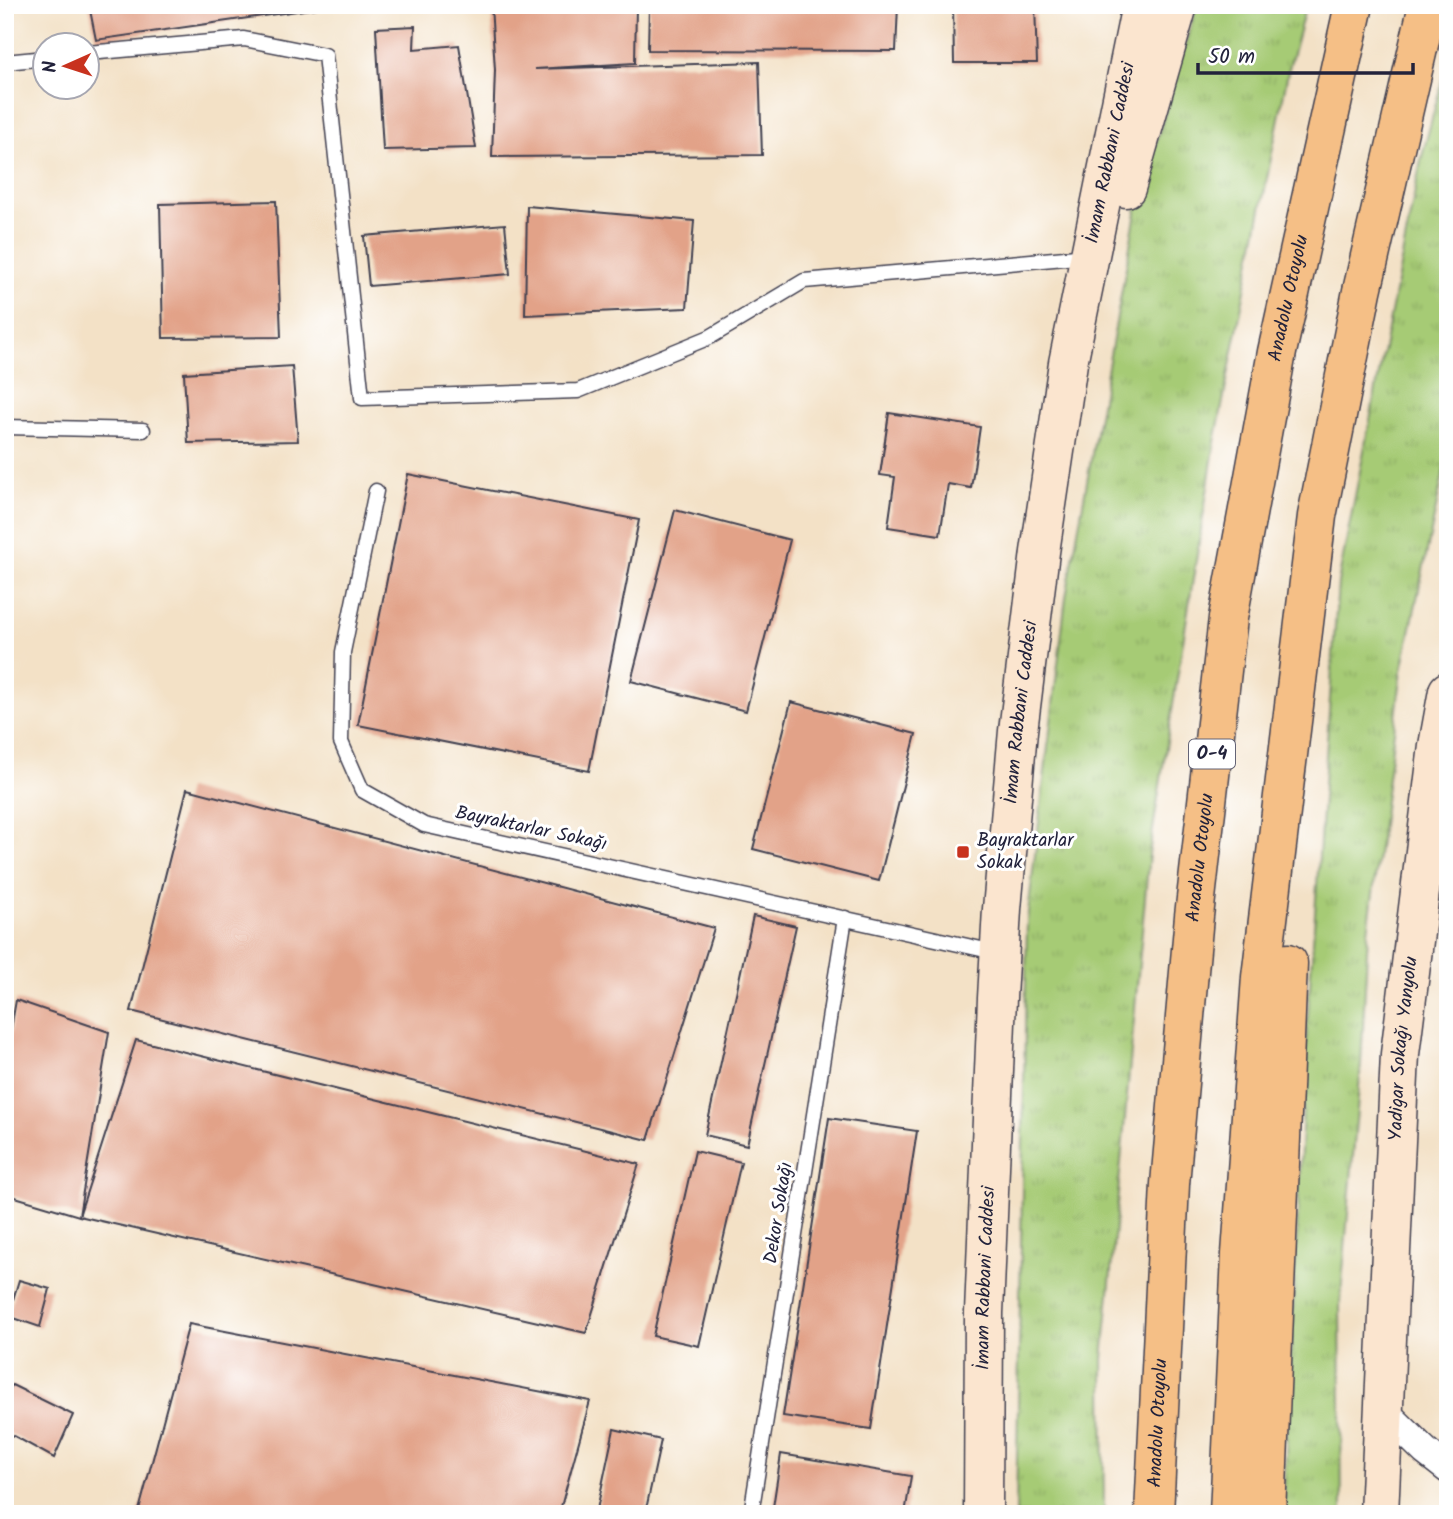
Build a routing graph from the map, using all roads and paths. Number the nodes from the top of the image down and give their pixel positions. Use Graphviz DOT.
graph roads {
  1 [pos="1141,5"];
  2 [pos="1178,5"];
  3 [pos="1354,5"];
  4 [pos="1428,5"];
  5 [pos="102,52"];
  6 [pos="32,59"];
  7 [pos="5,62"];
  8 [pos="1091,255"];
  9 [pos="1068,363"];
  10 [pos="5,427"];
  11 [pos="143,430"];
  12 [pos="376,491"];
  13 [pos="1317,516"];
  14 [pos="1448,691"];
  15 [pos="845,918"];
  16 [pos="999,953"];
  17 [pos="1382,1409"];
  18 [pos="1448,1469"];
  19 [pos="751,1514"];
  20 [pos="983,1514"];
  21 [pos="1154,1514"];
  22 [pos="1229,1514"];
  23 [pos="1266,1514"];
  24 [pos="1379,1514"];
  1 -- 8 [label="main road, İmam Rabbani Caddesi"];
  2 -- 9 [label="main road"];
  3 -- 21 [label="highway, Anadolu Otoyolu / O-4"];
  4 -- 13 [label="highway"];
  5 -- 8 [label="lane"];
  6 -- 7 [label="lane"];
  8 -- 9 [label="main road, İmam Rabbani Caddesi"];
  9 -- 16 [label="main road, İmam Rabbani Caddesi"];
  10 -- 11 [label="lane"];
  12 -- 15 [label="lane, Bayraktarlar Sokağı"];
  13 -- 22 [label="highway"];
  13 -- 23 [label="highway"];
  14 -- 17 [label="main road, Yadigar Sokağı Yanyolu"];
  15 -- 16 [label="lane, Bayraktarlar Sokağı"];
  15 -- 19 [label="lane, Dekor Sokağı"];
  16 -- 20 [label="main road, İmam Rabbani Caddesi"];
  17 -- 18 [label="street"];
  17 -- 24 [label="main road, Yadigar Sokağı Yanyolu"];
}
